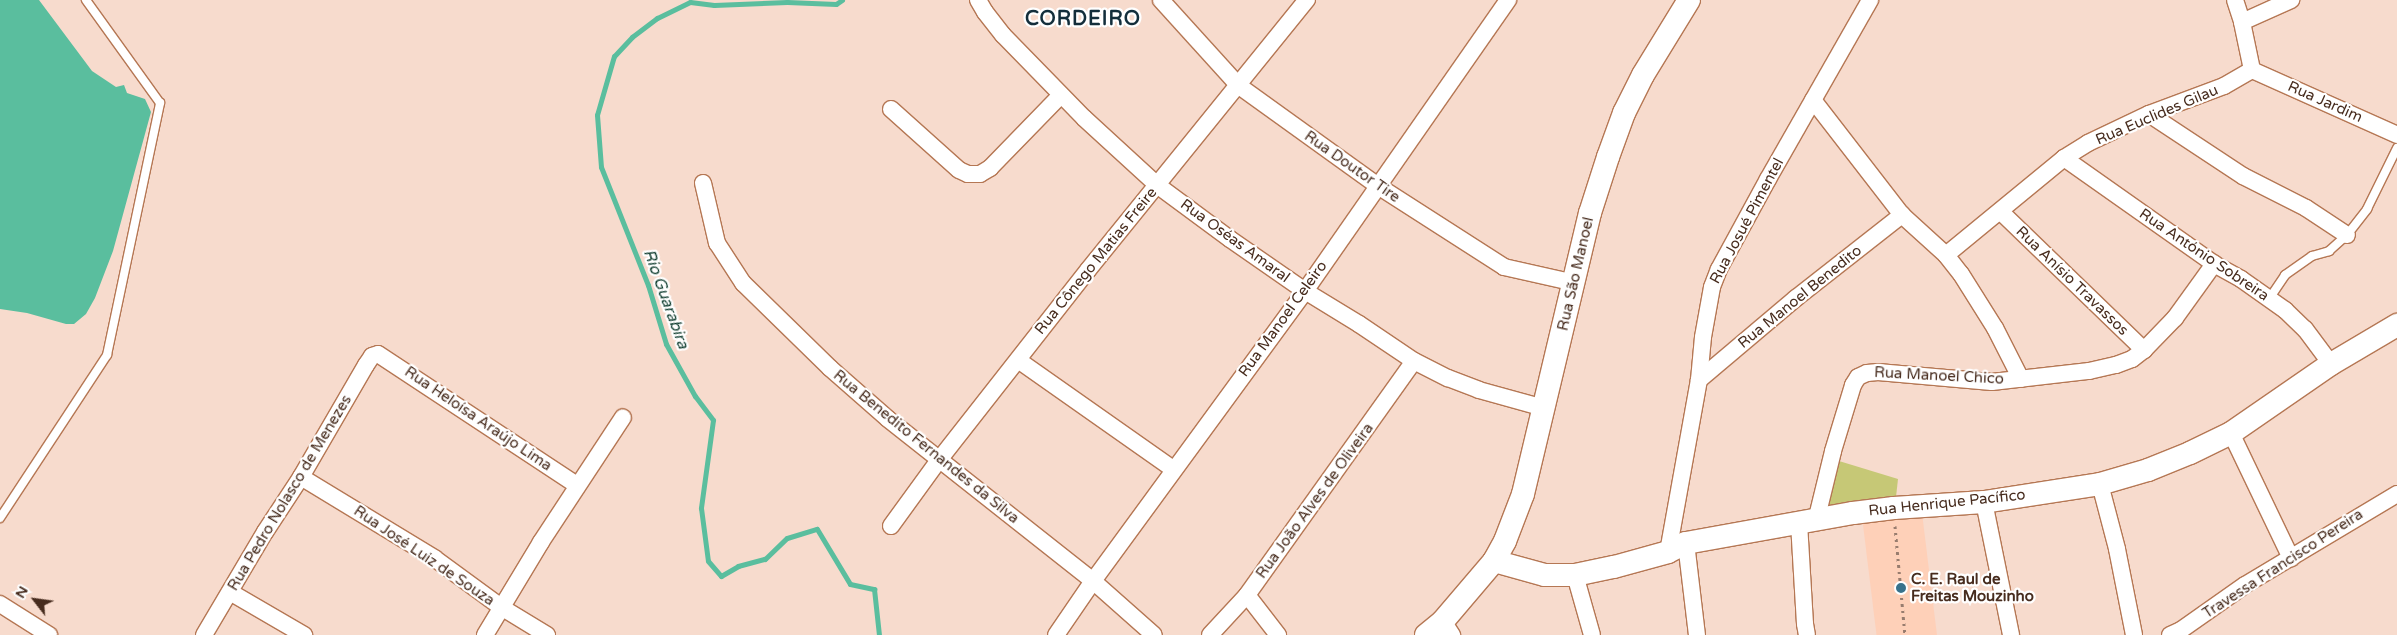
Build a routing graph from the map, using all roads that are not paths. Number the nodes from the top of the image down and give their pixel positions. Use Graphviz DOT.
graph roads {
  1 [pos="86,0"];
  2 [pos="978,0"];
  3 [pos="1161,0"];
  4 [pos="1307,0"];
  5 [pos="1508,0"];
  6 [pos="1689,0"];
  7 [pos="1870,0"];
  8 [pos="2235,0"];
  9 [pos="2291,0"];
  10 [pos="2242,22"];
  11 [pos="2252,70"];
  12 [pos="1238,86"];
  13 [pos="1061,95"];
  14 [pos="1813,100"];
  15 [pos="891,109"];
  16 [pos="2149,114"];
  17 [pos="2397,135"];
  18 [pos="2397,148"];
  19 [pos="2064,158"];
  20 [pos="703,183"];
  21 [pos="1157,185"];
  22 [pos="1378,186"];
  23 [pos="2001,212"];
  24 [pos="1902,215"];
  25 [pos="2347,234"];
  26 [pos="1946,255"];
  27 [pos="2214,264"];
  28 [pos="1575,283"];
  29 [pos="1305,291"];
  30 [pos="2269,299"];
  31 [pos="2397,326"];
  32 [pos="2144,350"];
  33 [pos="378,354"];
  34 [pos="1018,360"];
  35 [pos="1414,361"];
  36 [pos="2332,364"];
  37 [pos="2021,379"];
  38 [pos="1699,380"];
  39 [pos="1544,408"];
  40 [pos="623,417"];
  41 [pos="2231,433"];
  42 [pos="939,460"];
  43 [pos="1173,469"];
  44 [pos="301,477"];
  45 [pos="2100,484"];
  46 [pos="577,485"];
  47 [pos="2397,494"];
  48 [pos="1984,502"];
  49 [pos="0,518"];
  50 [pos="1808,522"];
  51 [pos="890,526"];
  52 [pos="1677,548"];
  53 [pos="2291,558"];
  54 [pos="1494,561"];
  55 [pos="1576,575"];
  56 [pos="1092,581"];
  57 [pos="230,592"];
  58 [pos="1247,595"];
  59 [pos="0,604"];
  60 [pos="502,607"];
  61 [pos="1440,630"];
  62 [pos="49,635"];
  63 [pos="204,635"];
  64 [pos="304,635"];
  65 [pos="485,635"];
  66 [pos="547,635"];
  67 [pos="1056,635"];
  68 [pos="1154,635"];
  69 [pos="1210,635"];
  70 [pos="1278,635"];
  71 [pos="1592,635"];
  72 [pos="1697,635"];
  73 [pos="1808,635"];
  74 [pos="2011,635"];
  75 [pos="2134,635"];
  76 [pos="2170,635"];
  1 -- 49 [label="lane"];
  2 -- 13 [label="street, Rua Oséas Amaral"];
  3 -- 12 [label="street, Rua Doutor Tire"];
  4 -- 12 [label="street, Rua Cônego Matias Freire"];
  5 -- 22 [label="street, Rua Manoel Celeiro"];
  6 -- 28 [label="main road, Rua São Manoel"];
  7 -- 14 [label="street, Rua Josué Pimentel"];
  8 -- 10 [label="street"];
  9 -- 10 [label="street"];
  10 -- 11 [label="street"];
  11 -- 16 [label="street, Rua Euclides Gilau"];
  11 -- 17 [label="street, Rua Jardim"];
  12 -- 21 [label="street, Rua Cônego Matias Freire"];
  12 -- 22 [label="street, Rua Doutor Tire"];
  13 -- 15 [label="street"];
  13 -- 21 [label="street, Rua Oséas Amaral"];
  14 -- 24 [label="street"];
  14 -- 38 [label="street, Rua Josué Pimentel"];
  16 -- 19 [label="street, Rua Euclides Gilau"];
  16 -- 25 [label="street"];
  18 -- 25 [label="lane"];
  19 -- 23 [label="street, Rua Euclides Gilau"];
  19 -- 27 [label="street, Rua António Sobreira"];
  20 -- 42 [label="street, Rua Benedito Fernandes da Silva"];
  21 -- 29 [label="street, Rua Oséas Amaral"];
  21 -- 34 [label="street, Rua Cônego Matias Freire"];
  22 -- 28 [label="street, Rua Doutor Tire"];
  22 -- 29 [label="street, Rua Manoel Celeiro"];
  23 -- 26 [label="street, Rua Euclides Gilau"];
  23 -- 32 [label="street, Rua Anísio Travassos"];
  24 -- 26 [label="street"];
  24 -- 38 [label="street, Rua Manoel Benedito"];
  25 -- 30 [label="lane"];
  26 -- 37 [label="street"];
  27 -- 30 [label="street, Rua António Sobreira"];
  27 -- 32 [label="street, Rua Manoel Chico"];
  28 -- 39 [label="main road, Rua São Manoel"];
  29 -- 35 [label="street, Rua Oséas Amaral"];
  29 -- 43 [label="street, Rua Manoel Celeiro"];
  30 -- 36 [label="street, Rua António Sobreira"];
  31 -- 36 [label="main road, Rua Henrique Pacífico"];
  32 -- 37 [label="street, Rua Manoel Chico"];
  33 -- 44 [label="street, Rua Pedro Nolasco de Menezes"];
  33 -- 46 [label="street, Rua Heloísa Araújo Lima"];
  34 -- 42 [label="street, Rua Cônego Matias Freire"];
  34 -- 43 [label="street"];
  35 -- 39 [label="street, Rua Oséas Amaral"];
  35 -- 58 [label="street, Rua João Alves de Oliveira"];
  36 -- 41 [label="main road, Rua Henrique Pacífico"];
  37 -- 50 [label="street, Rua Manoel Chico"];
  38 -- 52 [label="street, Rua Josué Pimentel"];
  39 -- 54 [label="main road, Rua São Manoel"];
  40 -- 46 [label="street"];
  41 -- 45 [label="main road, Rua Henrique Pacífico"];
  41 -- 53 [label="street"];
  42 -- 51 [label="street, Rua Cônego Matias Freire"];
  42 -- 56 [label="street, Rua Benedito Fernandes da Silva"];
  43 -- 56 [label="street, Rua Manoel Celeiro"];
  44 -- 57 [label="street, Rua Pedro Nolasco de Menezes"];
  44 -- 60 [label="street, Rua José Luiz de Souza"];
  45 -- 48 [label="main road, Rua Henrique Pacífico"];
  45 -- 75 [label="street"];
  46 -- 60 [label="street"];
  47 -- 53 [label="street, Travessa Francisco Pereira"];
  48 -- 50 [label="main road, Rua Henrique Pacífico"];
  48 -- 74 [label="street"];
  50 -- 52 [label="main road, Rua Henrique Pacífico"];
  50 -- 73 [label="street"];
  52 -- 55 [label="main road, Rua Henrique Pacífico"];
  52 -- 72 [label="street, Rua Josué Pimentel"];
  53 -- 76 [label="street, Travessa Francisco Pereira"];
  54 -- 55 [label="main road, Rua Henrique Pacífico"];
  54 -- 61 [label="main road, Rua São Manoel"];
  55 -- 71 [label="street"];
  56 -- 67 [label="street, Rua Manoel Celeiro"];
  56 -- 68 [label="street, Rua Benedito Fernandes da Silva"];
  57 -- 63 [label="street, Rua Pedro Nolasco de Menezes"];
  57 -- 64 [label="street"];
  58 -- 69 [label="street, Rua João Alves de Oliveira"];
  58 -- 70 [label="street"];
  59 -- 62 [label="street"];
  60 -- 65 [label="street"];
  60 -- 66 [label="street, Rua José Luiz de Souza"];
}
